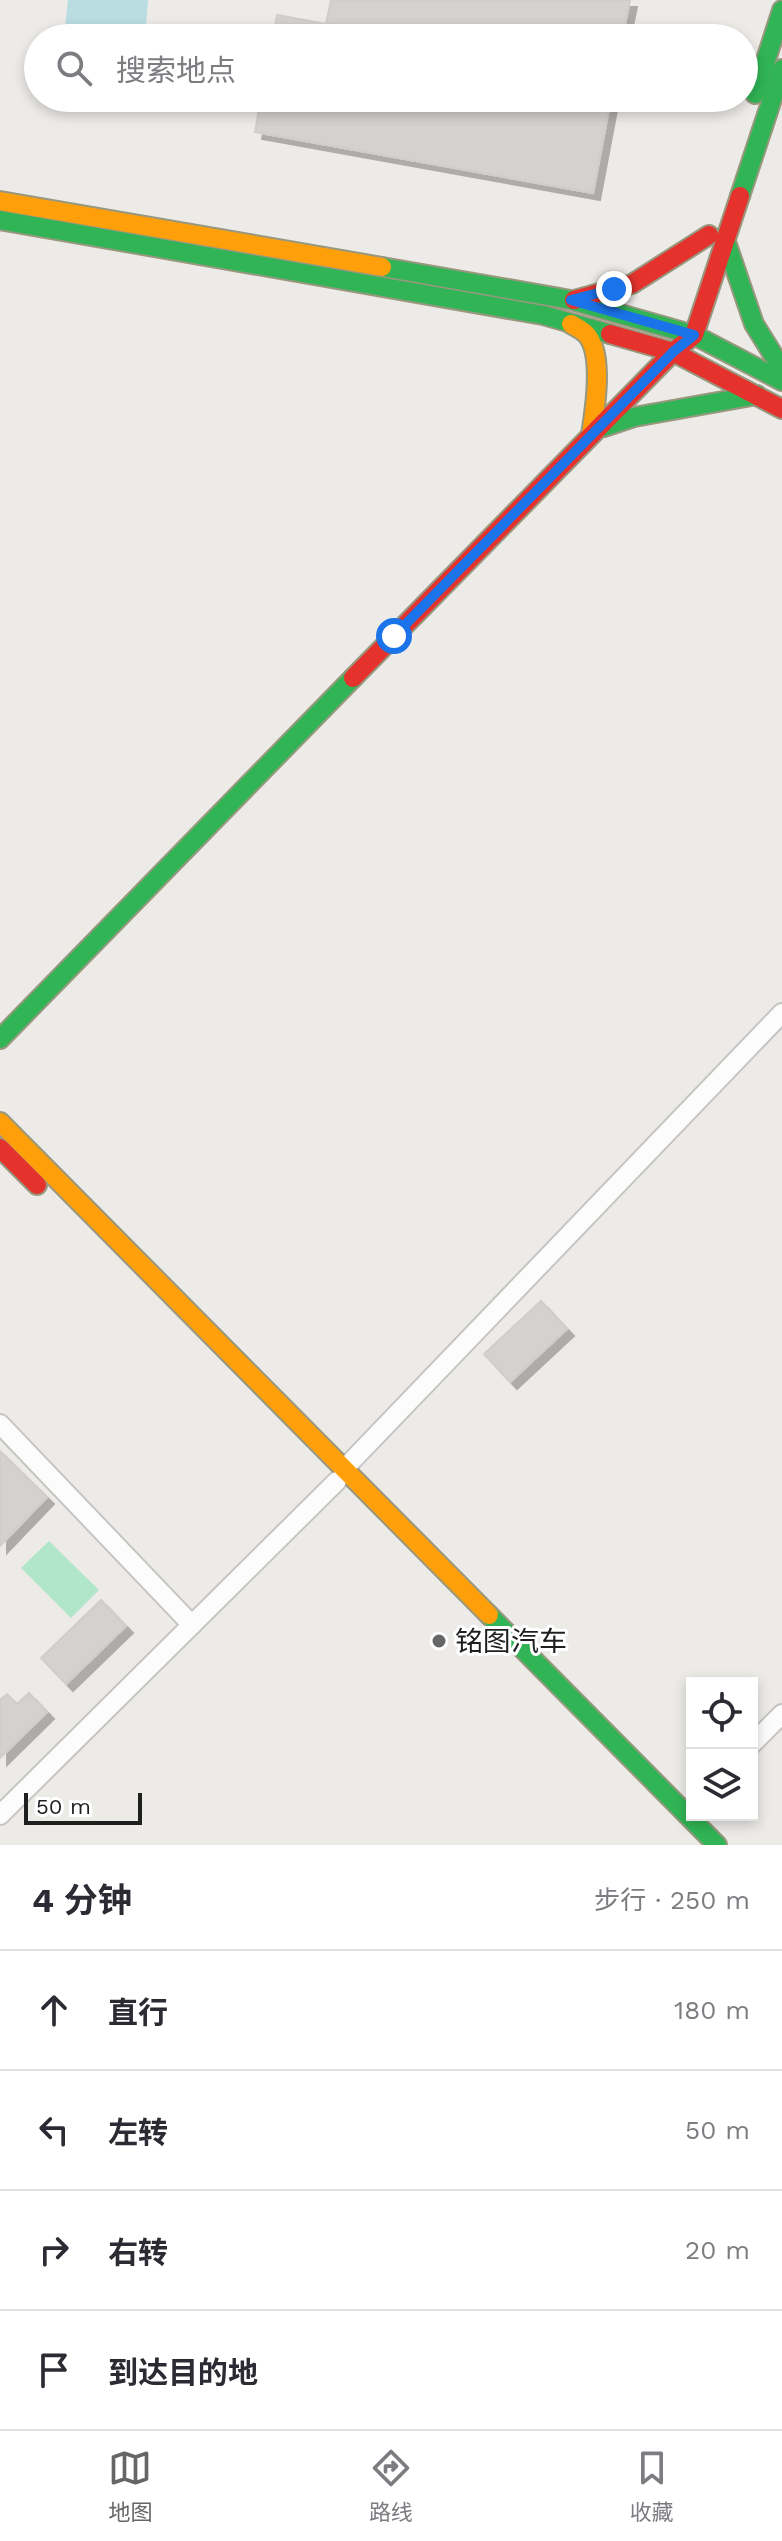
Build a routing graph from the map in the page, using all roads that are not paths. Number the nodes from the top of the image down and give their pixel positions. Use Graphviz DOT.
graph roads {
  1 [pos="782,10"];
  2 [pos="782,69"];
  3 [pos="758,94"];
  4 [pos="753,112"];
  5 [pos="0,201"];
  6 [pos="0,220"];
  7 [pos="717,237"];
  8 [pos="571,300"];
  9 [pos="568,322"];
  10 [pos="686,332"];
  11 [pos="673,352"];
  12 [pos="782,369"];
  13 [pos="782,381"];
  14 [pos="757,395"];
  15 [pos="782,409"];
  16 [pos="594,432"];
  17 [pos="782,1013"];
  18 [pos="0,1039"];
  19 [pos="0,1122"];
  20 [pos="0,1148"];
  21 [pos="0,1424"];
  22 [pos="340,1476"];
  23 [pos="192,1625"];
  24 [pos="782,1714"];
  25 [pos="758,1738"];
  26 [pos="686,1807"];
  27 [pos="0,1815"];
  28 [pos="698,1821"];
  29 [pos="692,1845"];
  30 [pos="717,1845"];
  1 -- 3 [label="street"];
  2 -- 7 [label="street"];
  4 -- 7 [label="street"];
  5 -- 8 [label="street"];
  6 -- 9 [label="street"];
  7 -- 8 [label="street"];
  7 -- 10 [label="street"];
  7 -- 12 [label="street"];
  8 -- 10 [label="street"];
  9 -- 11 [label="street"];
  9 -- 16 [label="street"];
  10 -- 11 [label="street"];
  10 -- 13 [label="street"];
  11 -- 14 [label="street"];
  11 -- 16 [label="street"];
  14 -- 15 [label="street"];
  14 -- 16 [label="street"];
  16 -- 18 [label="street"];
  17 -- 22 [label="street"];
  19 -- 22 [label="street"];
  20 -- 22 [label="street"];
  21 -- 23 [label="street"];
  22 -- 23 [label="street"];
  22 -- 26 [label="street"];
  22 -- 29 [label="street"];
  23 -- 27 [label="street"];
  24 -- 25 [label="street"];
  28 -- 30 [label="street"];
}
